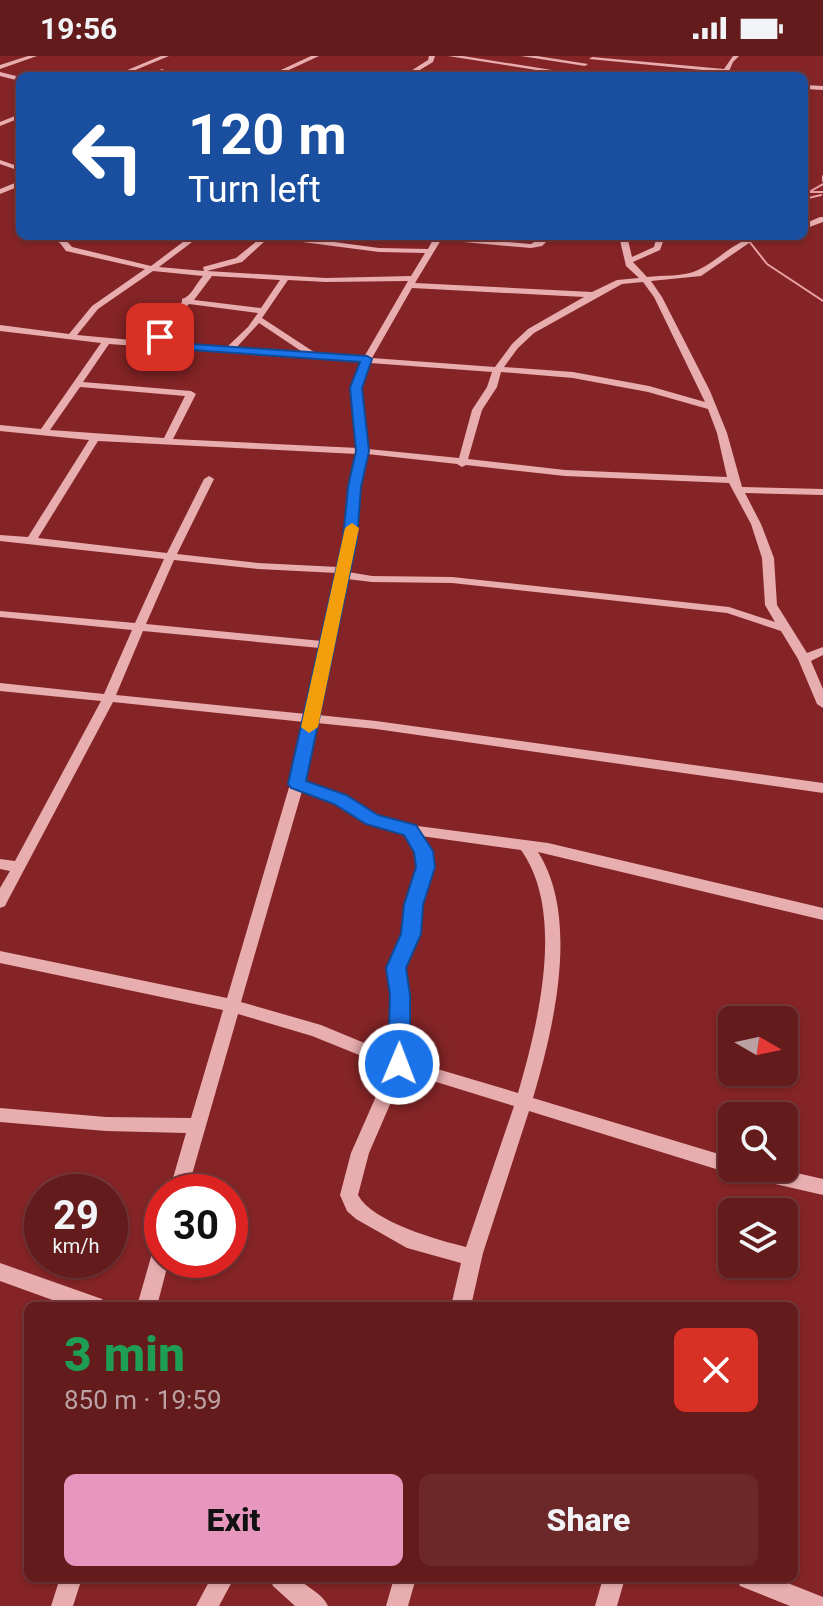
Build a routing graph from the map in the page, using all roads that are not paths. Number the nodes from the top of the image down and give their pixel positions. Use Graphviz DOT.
graph roads {
  1 [pos="34,56"];
  2 [pos="136,56"];
  3 [pos="166,56"];
  4 [pos="313,56"];
  5 [pos="432,56"];
  6 [pos="451,56"];
  7 [pos="524,56"];
  8 [pos="594,57"];
  9 [pos="156,60"];
  10 [pos="585,64"];
  11 [pos="0,67"];
  12 [pos="161,71"];
  13 [pos="126,72"];
  14 [pos="165,72"];
  15 [pos="279,72"];
  16 [pos="413,72"];
  17 [pos="554,72"];
  18 [pos="576,72"];
  19 [pos="717,72"];
  20 [pos="61,240"];
  21 [pos="191,240"];
  22 [pos="262,240"];
  23 [pos="309,240"];
  24 [pos="437,240"];
  25 [pos="470,240"];
  26 [pos="544,240"];
  27 [pos="624,240"];
  28 [pos="660,240"];
  29 [pos="749,240"];
  30 [pos="429,251"];
  31 [pos="630,261"];
  32 [pos="154,270"];
  33 [pos="193,272"];
  34 [pos="210,273"];
  35 [pos="285,278"];
  36 [pos="646,280"];
  37 [pos="411,282"];
  38 [pos="593,295"];
  39 [pos="185,301"];
  40 [pos="260,315"];
  41 [pos="0,328"];
  42 [pos="71,337"];
  43 [pos="107,341"];
  44 [pos="155,345"];
  45 [pos="229,350"];
  46 [pos="316,357"];
  47 [pos="367,359"];
  48 [pos="497,370"];
  49 [pos="77,384"];
  50 [pos="711,407"];
  51 [pos="0,428"];
  52 [pos="44,432"];
  53 [pos="95,438"];
  54 [pos="167,442"];
  55 [pos="363,451"];
  56 [pos="462,464"];
  57 [pos="209,479"];
  58 [pos="736,485"];
  59 [pos="823,492"];
  60 [pos="0,538"];
  61 [pos="32,539"];
  62 [pos="172,556"];
  63 [pos="344,572"];
  64 [pos="0,614"];
  65 [pos="139,628"];
  66 [pos="783,628"];
  67 [pos="327,645"];
  68 [pos="823,651"];
  69 [pos="804,659"];
  70 [pos="0,687"];
  71 [pos="108,700"];
  72 [pos="823,704"];
  73 [pos="311,719"];
  74 [pos="297,784"];
  75 [pos="823,788"];
  76 [pos="410,830"];
  77 [pos="525,844"];
  78 [pos="0,864"];
  79 [pos="19,867"];
  80 [pos="0,902"];
  81 [pos="823,914"];
  82 [pos="0,957"];
  83 [pos="232,1006"];
  84 [pos="399,1064"];
  85 [pos="523,1102"];
  86 [pos="0,1115"];
  87 [pos="195,1126"];
  88 [pos="718,1162"];
  89 [pos="183,1174"];
  90 [pos="798,1181"];
  91 [pos="823,1187"];
  92 [pos="472,1257"];
  93 [pos="0,1272"];
  94 [pos="154,1278"];
  95 [pos="84,1302"];
  96 [pos="148,1302"];
  97 [pos="462,1302"];
  98 [pos="70,1582"];
  99 [pos="221,1582"];
  100 [pos="285,1582"];
  101 [pos="404,1582"];
  102 [pos="613,1582"];
  103 [pos="758,1582"];
  104 [pos="62,1606"];
  105 [pos="207,1606"];
  106 [pos="317,1606"];
  107 [pos="397,1606"];
  108 [pos="606,1606"];
  109 [pos="817,1606"];
  1 -- 11 [label="street"];
  2 -- 9 [label="street"];
  3 -- 9 [label="street"];
  4 -- 15 [label="street"];
  5 -- 16 [label="street"];
  6 -- 17 [label="street"];
  7 -- 10 [label="street"];
  8 -- 10 [label="street"];
  8 -- 19 [label="street"];
  9 -- 13 [label="street"];
  10 -- 18 [label="street"];
  12 -- 14 [label="street"];
  20 -- 32 [label="street"];
  21 -- 32 [label="street"];
  22 -- 33 [label="street"];
  23 -- 30 [label="street"];
  24 -- 30 [label="street"];
  25 -- 26 [label="street"];
  27 -- 31 [label="street"];
  28 -- 31 [label="street"];
  29 -- 36 [label="street"];
  30 -- 37 [label="street"];
  31 -- 36 [label="street"];
  32 -- 33 [label="street"];
  32 -- 42 [label="street"];
  33 -- 34 [label="street"];
  34 -- 35 [label="street"];
  34 -- 39 [label="street"];
  35 -- 37 [label="street"];
  35 -- 40 [label="street"];
  36 -- 38 [label="street"];
  36 -- 50 [label="street"];
  37 -- 38 [label="street"];
  37 -- 47 [label="street"];
  38 -- 48 [label="street"];
  39 -- 40 [label="street"];
  39 -- 44 [label="street"];
  40 -- 45 [label="street"];
  40 -- 46 [label="street"];
  41 -- 42 [label="street"];
  42 -- 43 [label="street"];
  43 -- 44 [label="street"];
  43 -- 49 [label="street"];
  44 -- 45 [label="street"];
  45 -- 46 [label="street"];
  46 -- 47 [label="street"];
  47 -- 48 [label="street"];
  47 -- 55 [label="street"];
  48 -- 50 [label="street"];
  48 -- 56 [label="street"];
  49 -- 52 [label="street"];
  49 -- 54 [label="street"];
  50 -- 58 [label="street"];
  51 -- 52 [label="street"];
  52 -- 53 [label="street"];
  53 -- 54 [label="street"];
  53 -- 61 [label="street"];
  54 -- 55 [label="street"];
  55 -- 56 [label="street"];
  55 -- 63 [label="street"];
  56 -- 58 [label="street"];
  57 -- 62 [label="street"];
  58 -- 59 [label="street"];
  58 -- 66 [label="street"];
  60 -- 61 [label="street"];
  61 -- 62 [label="street"];
  62 -- 63 [label="street"];
  62 -- 65 [label="street"];
  63 -- 66 [label="street"];
  63 -- 67 [label="street"];
  64 -- 65 [label="street"];
  65 -- 67 [label="street"];
  65 -- 71 [label="street"];
  66 -- 69 [label="street"];
  67 -- 73 [label="street"];
  68 -- 69 [label="street"];
  69 -- 72 [label="street"];
  70 -- 71 [label="street"];
  71 -- 73 [label="street"];
  71 -- 79 [label="street"];
  73 -- 74 [label="street"];
  73 -- 75 [label="street"];
  74 -- 76 [label="street"];
  74 -- 83 [label="street"];
  76 -- 77 [label="street"];
  76 -- 84 [label="street"];
  77 -- 81 [label="street"];
  77 -- 85 [label="street"];
  78 -- 79 [label="street"];
  79 -- 80 [label="street"];
  82 -- 83 [label="street"];
  83 -- 84 [label="street"];
  83 -- 87 [label="street"];
  84 -- 85 [label="street"];
  84 -- 92 [label="street"];
  85 -- 88 [label="street"];
  85 -- 92 [label="street"];
  86 -- 87 [label="street"];
  87 -- 89 [label="street"];
  90 -- 91 [label="street"];
  92 -- 97 [label="street"];
  93 -- 95 [label="street"];
  94 -- 96 [label="street"];
  98 -- 104 [label="street"];
  99 -- 105 [label="street"];
  100 -- 106 [label="street"];
  101 -- 107 [label="street"];
  102 -- 108 [label="street"];
  103 -- 109 [label="street"];
}
